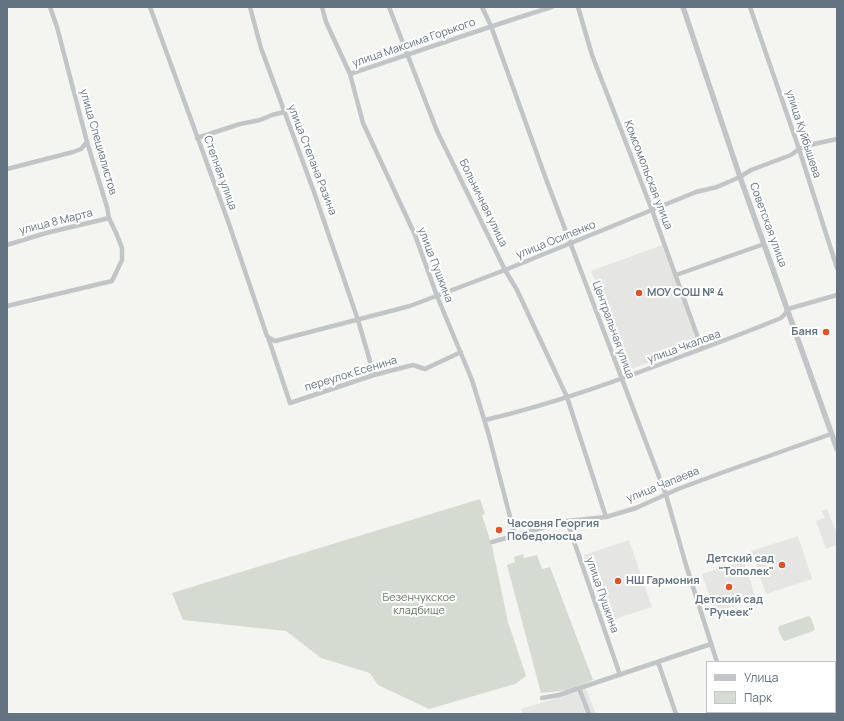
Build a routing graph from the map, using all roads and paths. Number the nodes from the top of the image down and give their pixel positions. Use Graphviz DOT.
graph roads {
  1 [pos="50,7"];
  2 [pos="150,7"];
  3 [pos="250,7"];
  4 [pos="322,7"];
  5 [pos="389,7"];
  6 [pos="482,7"];
  7 [pos="552,7"];
  8 [pos="578,7"];
  9 [pos="683,7"];
  10 [pos="750,7"];
  11 [pos="491,26"];
  12 [pos="407,55"];
  13 [pos="350,74"];
  14 [pos="284,112"];
  15 [pos="197,138"];
  16 [pos="837,139"];
  17 [pos="87,142"];
  18 [pos="799,149"];
  19 [pos="7,168"];
  20 [pos="740,177"];
  21 [pos="652,210"];
  22 [pos="109,218"];
  23 [pos="571,243"];
  24 [pos="764,244"];
  25 [pos="7,245"];
  26 [pos="837,268"];
  27 [pos="505,270"];
  28 [pos="676,275"];
  29 [pos="837,295"];
  30 [pos="437,296"];
  31 [pos="7,306"];
  32 [pos="788,309"];
  33 [pos="358,320"];
  34 [pos="268,336"];
  35 [pos="702,349"];
  36 [pos="461,352"];
  37 [pos="374,375"];
  38 [pos="621,380"];
  39 [pos="567,397"];
  40 [pos="290,403"];
  41 [pos="485,420"];
  42 [pos="834,433"];
  43 [pos="837,449"];
  44 [pos="666,495"];
  45 [pos="606,517"];
  46 [pos="567,521"];
  47 [pos="515,536"];
  48 [pos="492,542"];
  49 [pos="711,644"];
  50 [pos="717,661"];
  51 [pos="658,662"];
  52 [pos="620,675"];
  53 [pos="579,688"];
  54 [pos="542,698"];
  55 [pos="589,714"];
  56 [pos="676,714"];
  1 -- 17 [label="street, улица Специалистов"];
  2 -- 15 [label="street, Степная улица"];
  3 -- 14 [label="street, улица Степана Разина"];
  4 -- 13 [label="street, улица Пушкина"];
  5 -- 12 [label="street, Больничная улица"];
  6 -- 11 [label="street, Центральная улица"];
  7 -- 11 [label="street, улица Максима Горького"];
  8 -- 21 [label="street, Комсомольская улица"];
  9 -- 20 [label="street, Советская улица"];
  10 -- 18 [label="street, улица Куйбышева"];
  11 -- 12 [label="street, улица Максима Горького"];
  11 -- 23 [label="street, Центральная улица"];
  12 -- 13 [label="street, улица Максима Горького"];
  12 -- 27 [label="street, Больничная улица"];
  13 -- 30 [label="street, улица Пушкина"];
  14 -- 15 [label="street"];
  14 -- 33 [label="street, улица Степана Разина"];
  15 -- 34 [label="street, Степная улица"];
  16 -- 18 [label="street, улица Осипенко"];
  17 -- 19 [label="street"];
  17 -- 22 [label="street, улица Специалистов"];
  18 -- 20 [label="street, улица Осипенко"];
  18 -- 26 [label="street, улица Куйбышева"];
  20 -- 21 [label="street, улица Осипенко"];
  20 -- 24 [label="street, Советская улица"];
  21 -- 23 [label="street, улица Осипенко"];
  21 -- 28 [label="street, Комсомольская улица"];
  22 -- 25 [label="street, улица 8 Марта"];
  22 -- 31 [label="street, улица Специалистов"];
  23 -- 27 [label="street, улица Осипенко"];
  23 -- 38 [label="street, Центральная улица"];
  24 -- 28 [label="street"];
  24 -- 32 [label="street, Советская улица"];
  27 -- 30 [label="street, улица Осипенко"];
  27 -- 39 [label="street, Больничная улица"];
  28 -- 35 [label="street, Комсомольская улица"];
  29 -- 32 [label="street, улица Чкалова"];
  30 -- 33 [label="street, улица Осипенко"];
  30 -- 36 [label="street, улица Пушкина"];
  32 -- 35 [label="street, улица Чкалова"];
  32 -- 42 [label="street, Советская улица"];
  33 -- 34 [label="street, улица Осипенко"];
  33 -- 37 [label="street, улица Степана Разина"];
  34 -- 40 [label="street, Степная улица"];
  35 -- 38 [label="street, улица Чкалова"];
  36 -- 37 [label="street, переулок Есенина"];
  36 -- 41 [label="street, улица Пушкина"];
  37 -- 40 [label="street, переулок Есенина"];
  38 -- 39 [label="street, улица Чкалова"];
  38 -- 44 [label="street, Центральная улица"];
  39 -- 41 [label="street, улица Чкалова"];
  39 -- 45 [label="street, Больничная улица"];
  41 -- 47 [label="street, улица Пушкина"];
  42 -- 43 [label="street, Советская улица"];
  42 -- 44 [label="street, улица Чапаева"];
  44 -- 45 [label="street, улица Чапаева"];
  44 -- 49 [label="street, Центральная улица"];
  45 -- 46 [label="street, улица Чапаева"];
  46 -- 47 [label="street, улица Чапаева"];
  46 -- 52 [label="street, улица Пушкина"];
  47 -- 48 [label="street, улица Чапаева"];
  49 -- 50 [label="street, Центральная улица"];
  49 -- 51 [label="street"];
  51 -- 52 [label="street"];
  51 -- 56 [label="street"];
  52 -- 53 [label="street"];
  53 -- 54 [label="street"];
  53 -- 55 [label="street"];
}
